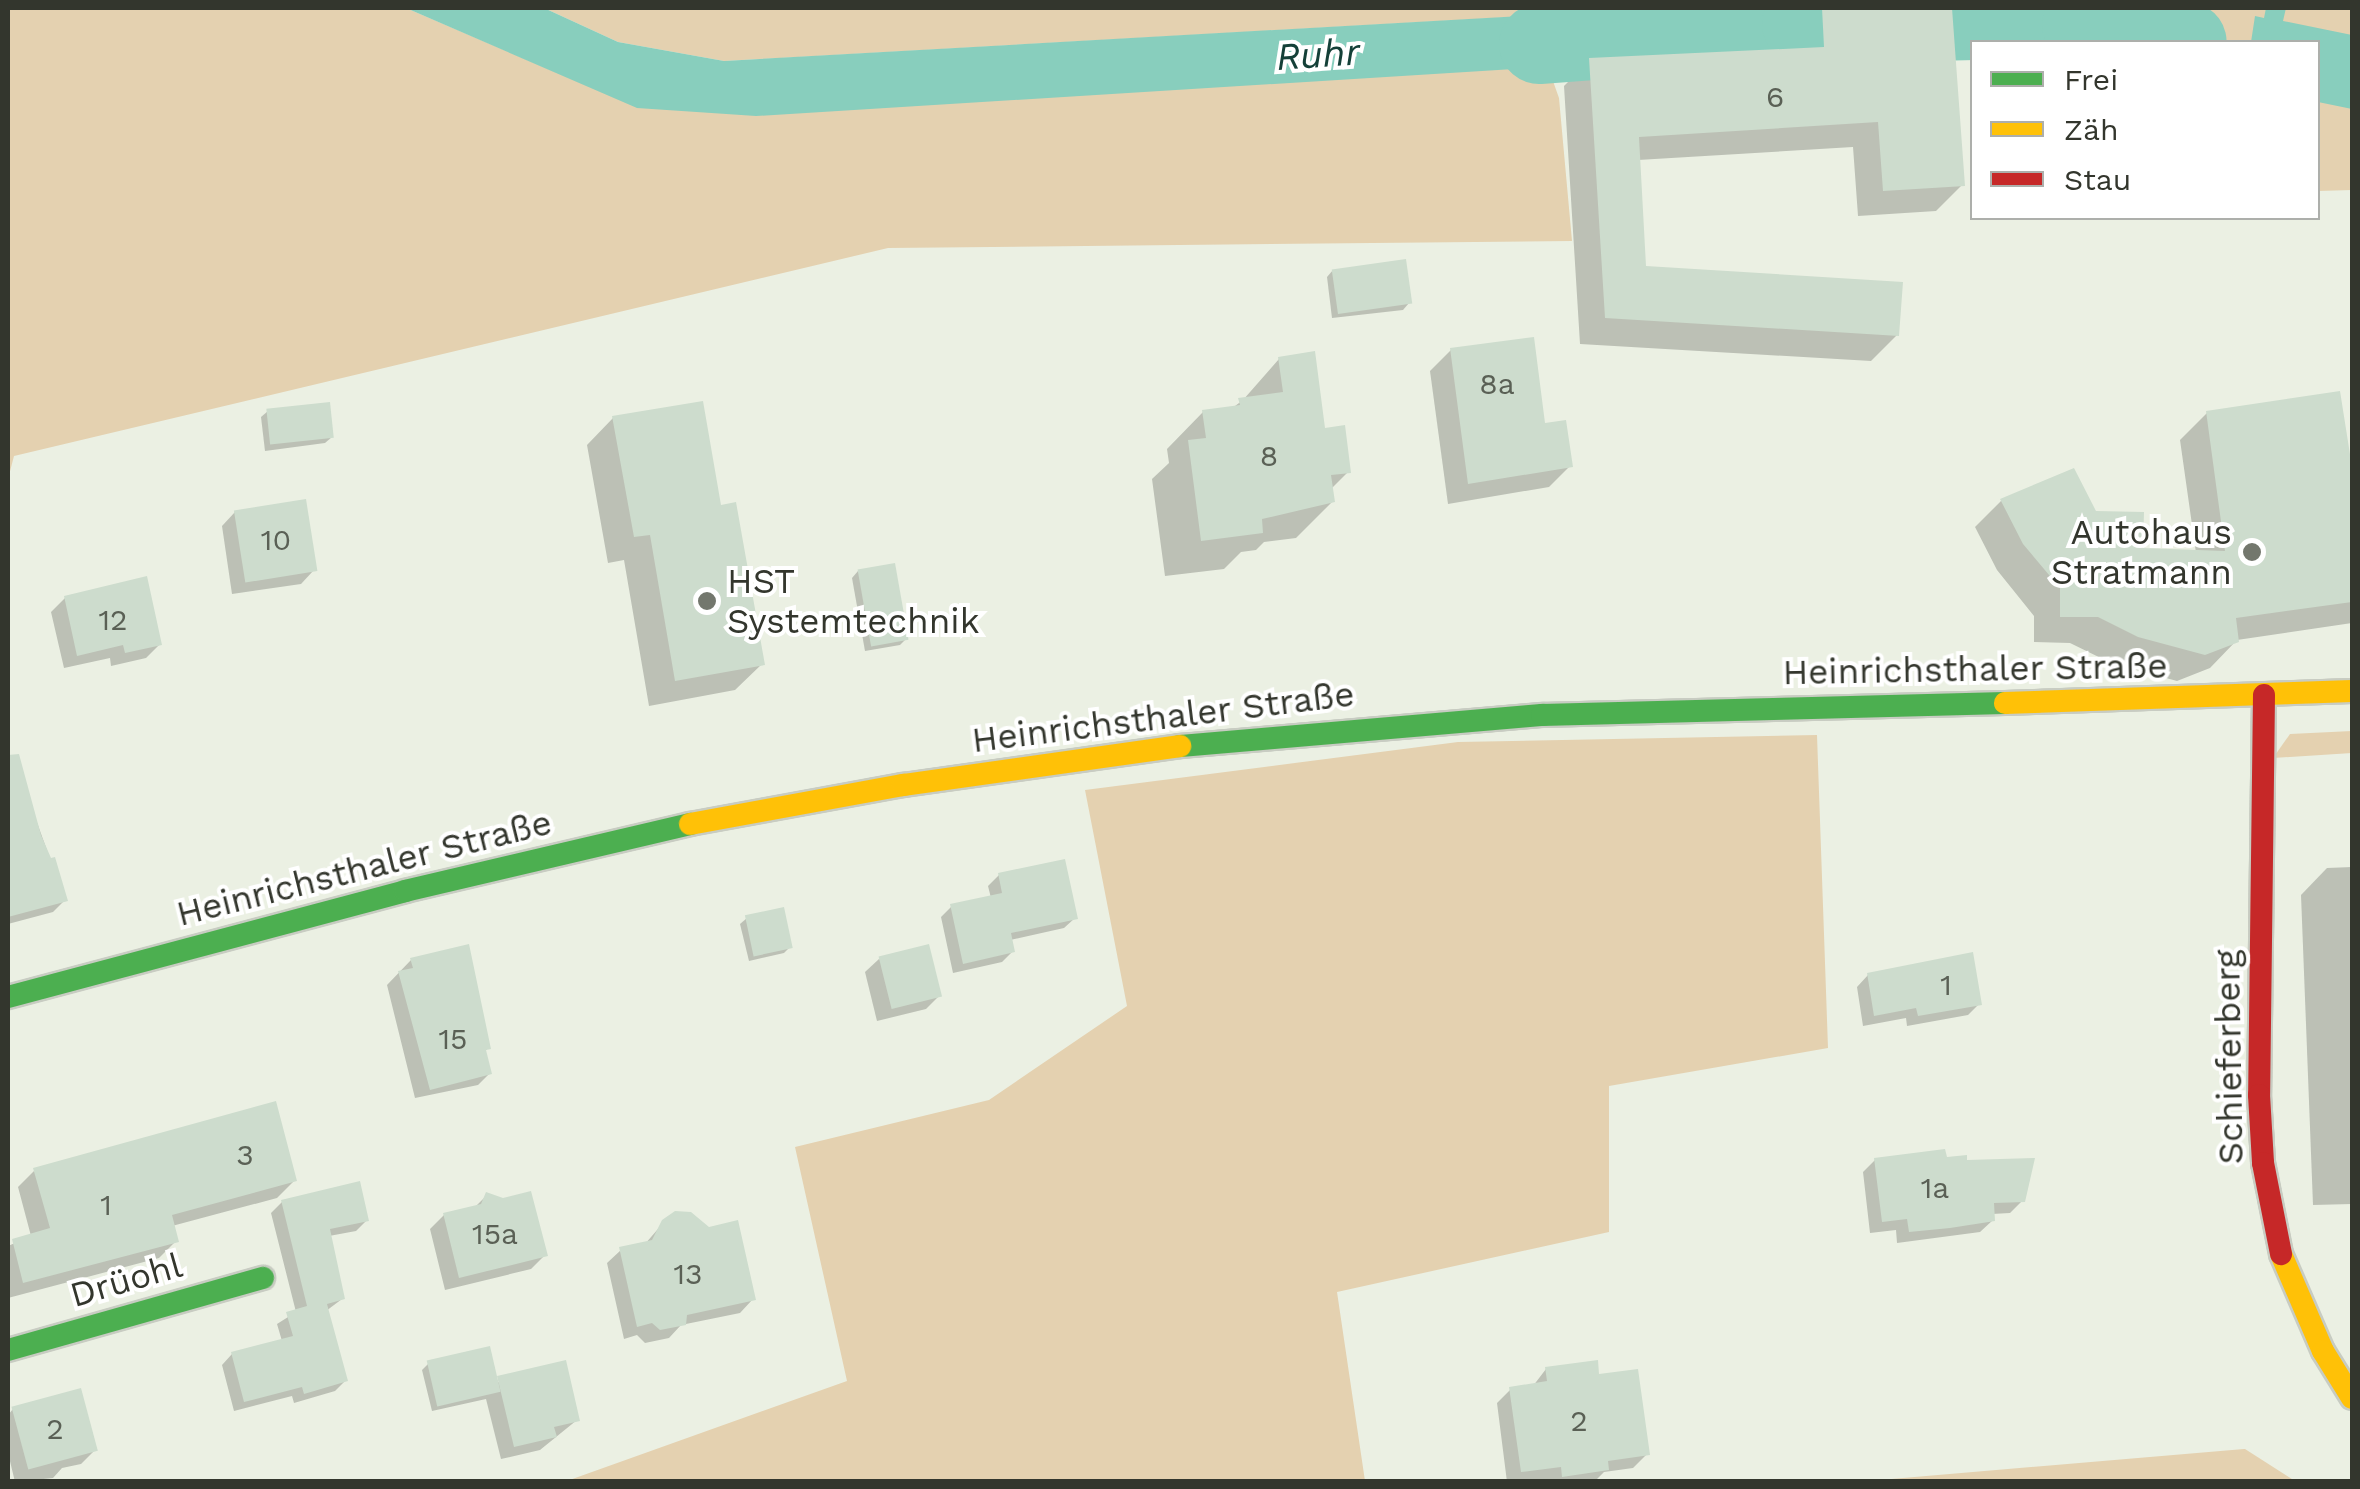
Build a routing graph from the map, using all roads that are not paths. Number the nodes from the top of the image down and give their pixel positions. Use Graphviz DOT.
graph roads {
  1 [pos="2352,690"];
  2 [pos="2264,695"];
  3 [pos="8,998"];
  4 [pos="263,1278"];
  5 [pos="8,1350"];
  6 [pos="2352,1398"];
  1 -- 2 [label="main road, Heinrichsthaler Straße"];
  2 -- 3 [label="main road, Heinrichsthaler Straße"];
  2 -- 6 [label="main road, Schieferberg"];
  4 -- 5 [label="main road, Drüohl"];
}
